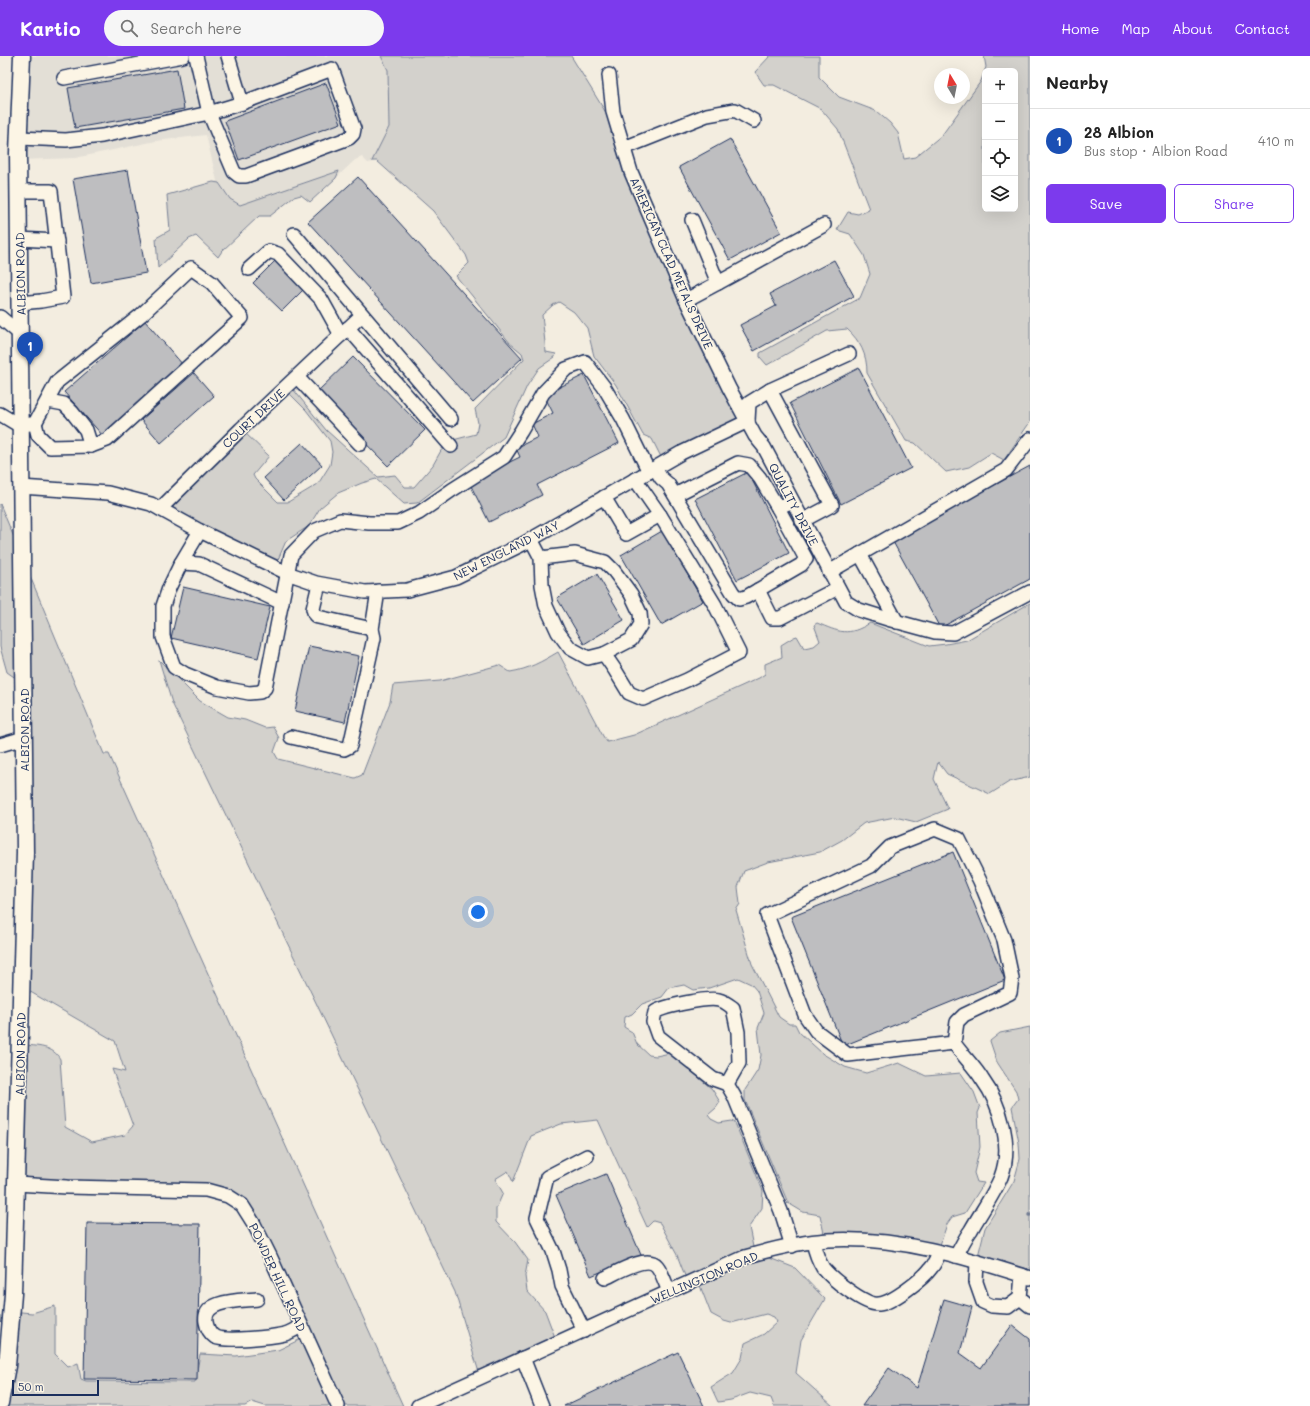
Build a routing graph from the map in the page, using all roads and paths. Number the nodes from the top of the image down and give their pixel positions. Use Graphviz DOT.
graph roads {
  1 [pos="22,56"];
  2 [pos="183,56"];
  3 [pos="196,56"];
  4 [pos="228,56"];
  5 [pos="332,62"];
  6 [pos="609,75"];
  7 [pos="64,78"];
  8 [pos="242,103"];
  9 [pos="209,113"];
  10 [pos="754,121"];
  11 [pos="19,138"];
  12 [pos="624,148"];
  13 [pos="19,191"];
  14 [pos="692,220"];
  15 [pos="824,225"];
  16 [pos="294,234"];
  17 [pos="19,239"];
  18 [pos="57,240"];
  19 [pos="249,269"];
  20 [pos="718,283"];
  21 [pos="686,300"];
  22 [pos="20,303"];
  23 [pos="362,315"];
  24 [pos="0,317"];
  25 [pos="345,332"];
  26 [pos="20,334"];
  27 [pos="849,354"];
  28 [pos="297,377"];
  29 [pos="770,390"];
  30 [pos="48,401"];
  31 [pos="0,414"];
  32 [pos="451,419"];
  33 [pos="748,421"];
  34 [pos="28,425"];
  35 [pos="1030,439"];
  36 [pos="360,444"];
  37 [pos="91,446"];
  38 [pos="451,446"];
  39 [pos="652,470"];
  40 [pos="635,479"];
  41 [pos="21,487"];
  42 [pos="675,495"];
  43 [pos="604,497"];
  44 [pos="792,502"];
  45 [pos="778,508"];
  46 [pos="160,509"];
  47 [pos="660,515"];
  48 [pos="802,521"];
  49 [pos="200,532"];
  50 [pos="531,539"];
  51 [pos="860,554"];
  52 [pos="541,558"];
  53 [pos="181,563"];
  54 [pos="829,572"];
  55 [pos="287,573"];
  56 [pos="319,584"];
  57 [pos="838,588"];
  58 [pos="758,590"];
  59 [pos="378,592"];
  60 [pos="1030,592"];
  61 [pos="282,603"];
  62 [pos="897,622"];
  63 [pos="372,629"];
  64 [pos="604,654"];
  65 [pos="291,737"];
  66 [pos="24,738"];
  67 [pos="0,745"];
  68 [pos="954,1043"];
  69 [pos="727,1084"];
  70 [pos="587,1156"];
  71 [pos="16,1184"];
  72 [pos="813,1242"];
  73 [pos="792,1246"];
  74 [pos="940,1252"];
  75 [pos="956,1256"];
  76 [pos="977,1262"];
  77 [pos="1026,1277"];
  78 [pos="605,1278"];
  79 [pos="669,1291"];
  80 [pos="257,1298"];
  81 [pos="1025,1302"];
  82 [pos="301,1326"];
  83 [pos="584,1331"];
  84 [pos="524,1358"];
  85 [pos="0,1403"];
  86 [pos="540,1405"];
  87 [pos="338,1406"];
  88 [pos="418,1406"];
  1 -- 11 [label="main road, ALBION ROAD"];
  2 -- 7 [label="street"];
  3 -- 9 [label="street"];
  4 -- 8 [label="street"];
  5 -- 8 [label="street"];
  5 -- 9 [label="street"];
  6 -- 12 [label="street, AMERICAN CLAD METALS DRIVE"];
  8 -- 9 [label="street"];
  9 -- 11 [label="street"];
  10 -- 12 [label="street"];
  11 -- 13 [label="main road, ALBION ROAD"];
  12 -- 21 [label="street, AMERICAN CLAD METALS DRIVE"];
  13 -- 17 [label="main road, ALBION ROAD"];
  13 -- 18 [label="street"];
  14 -- 20 [label="street"];
  15 -- 20 [label="street"];
  16 -- 23 [label="street"];
  17 -- 18 [label="street"];
  17 -- 22 [label="main road, ALBION ROAD"];
  18 -- 22 [label="street"];
  19 -- 25 [label="street"];
  20 -- 21 [label="street"];
  21 -- 33 [label="street, AMERICAN CLAD METALS DRIVE"];
  22 -- 26 [label="main road, ALBION ROAD"];
  23 -- 25 [label="street, COURT DRIVE"];
  23 -- 32 [label="street"];
  24 -- 26 [label="street"];
  25 -- 28 [label="street, COURT DRIVE"];
  25 -- 38 [label="street"];
  26 -- 34 [label="main road, ALBION ROAD"];
  27 -- 29 [label="street"];
  28 -- 36 [label="street"];
  28 -- 46 [label="street, COURT DRIVE"];
  29 -- 33 [label="street"];
  29 -- 48 [label="street"];
  30 -- 34 [label="street"];
  30 -- 37 [label="street"];
  30 -- 37 [label="street"];
  31 -- 34 [label="street"];
  33 -- 39 [label="street, NEW ENGLAND WAY"];
  33 -- 44 [label="street, QUALITY DRIVE"];
  34 -- 37 [label="street"];
  34 -- 41 [label="main road, ALBION ROAD"];
  35 -- 51 [label="street"];
  39 -- 40 [label="street, NEW ENGLAND WAY"];
  39 -- 42 [label="street"];
  39 -- 55 [label="street"];
  40 -- 43 [label="street, NEW ENGLAND WAY"];
  40 -- 47 [label="street"];
  41 -- 46 [label="street, NEW ENGLAND WAY"];
  41 -- 66 [label="main road, ALBION ROAD"];
  42 -- 45 [label="street"];
  42 -- 58 [label="street"];
  43 -- 47 [label="street"];
  43 -- 50 [label="street, NEW ENGLAND WAY"];
  44 -- 45 [label="street"];
  44 -- 48 [label="street, QUALITY DRIVE"];
  45 -- 58 [label="street"];
  46 -- 49 [label="street, NEW ENGLAND WAY"];
  47 -- 64 [label="street"];
  48 -- 54 [label="street, QUALITY DRIVE"];
  49 -- 53 [label="street"];
  49 -- 55 [label="street, NEW ENGLAND WAY"];
  50 -- 52 [label="street"];
  50 -- 59 [label="street, NEW ENGLAND WAY"];
  51 -- 54 [label="street"];
  51 -- 62 [label="street"];
  52 -- 64 [label="street"];
  52 -- 64 [label="street"];
  53 -- 61 [label="street"];
  53 -- 61 [label="street"];
  54 -- 57 [label="street, QUALITY DRIVE"];
  55 -- 56 [label="street, NEW ENGLAND WAY"];
  55 -- 61 [label="street"];
  56 -- 59 [label="street, NEW ENGLAND WAY"];
  56 -- 63 [label="street"];
  57 -- 58 [label="street"];
  57 -- 62 [label="street, QUALITY DRIVE"];
  59 -- 63 [label="street"];
  60 -- 62 [label="street"];
  63 -- 65 [label="street"];
  66 -- 67 [label="street"];
  66 -- 71 [label="main road, ALBION ROAD"];
  68 -- 68 [label="street"];
  68 -- 75 [label="street"];
  69 -- 69 [label="street"];
  69 -- 73 [label="street"];
  70 -- 83 [label="street"];
  71 -- 82 [label="street, POWDER HILL ROAD"];
  71 -- 85 [label="main road, ALBION ROAD"];
  72 -- 73 [label="street, WELLINGTON ROAD"];
  72 -- 74 [label="street, WELLINGTON ROAD"];
  72 -- 74 [label="street"];
  73 -- 79 [label="street, WELLINGTON ROAD"];
  74 -- 75 [label="street, WELLINGTON ROAD"];
  75 -- 76 [label="street, WELLINGTON ROAD"];
  76 -- 77 [label="street, WELLINGTON ROAD"];
  76 -- 81 [label="street"];
  77 -- 81 [label="street"];
  78 -- 79 [label="street"];
  79 -- 83 [label="street, WELLINGTON ROAD"];
  80 -- 82 [label="street"];
  82 -- 87 [label="street, POWDER HILL ROAD"];
  83 -- 84 [label="street, WELLINGTON ROAD"];
  84 -- 86 [label="street"];
  84 -- 88 [label="street, WELLINGTON ROAD"];
}
